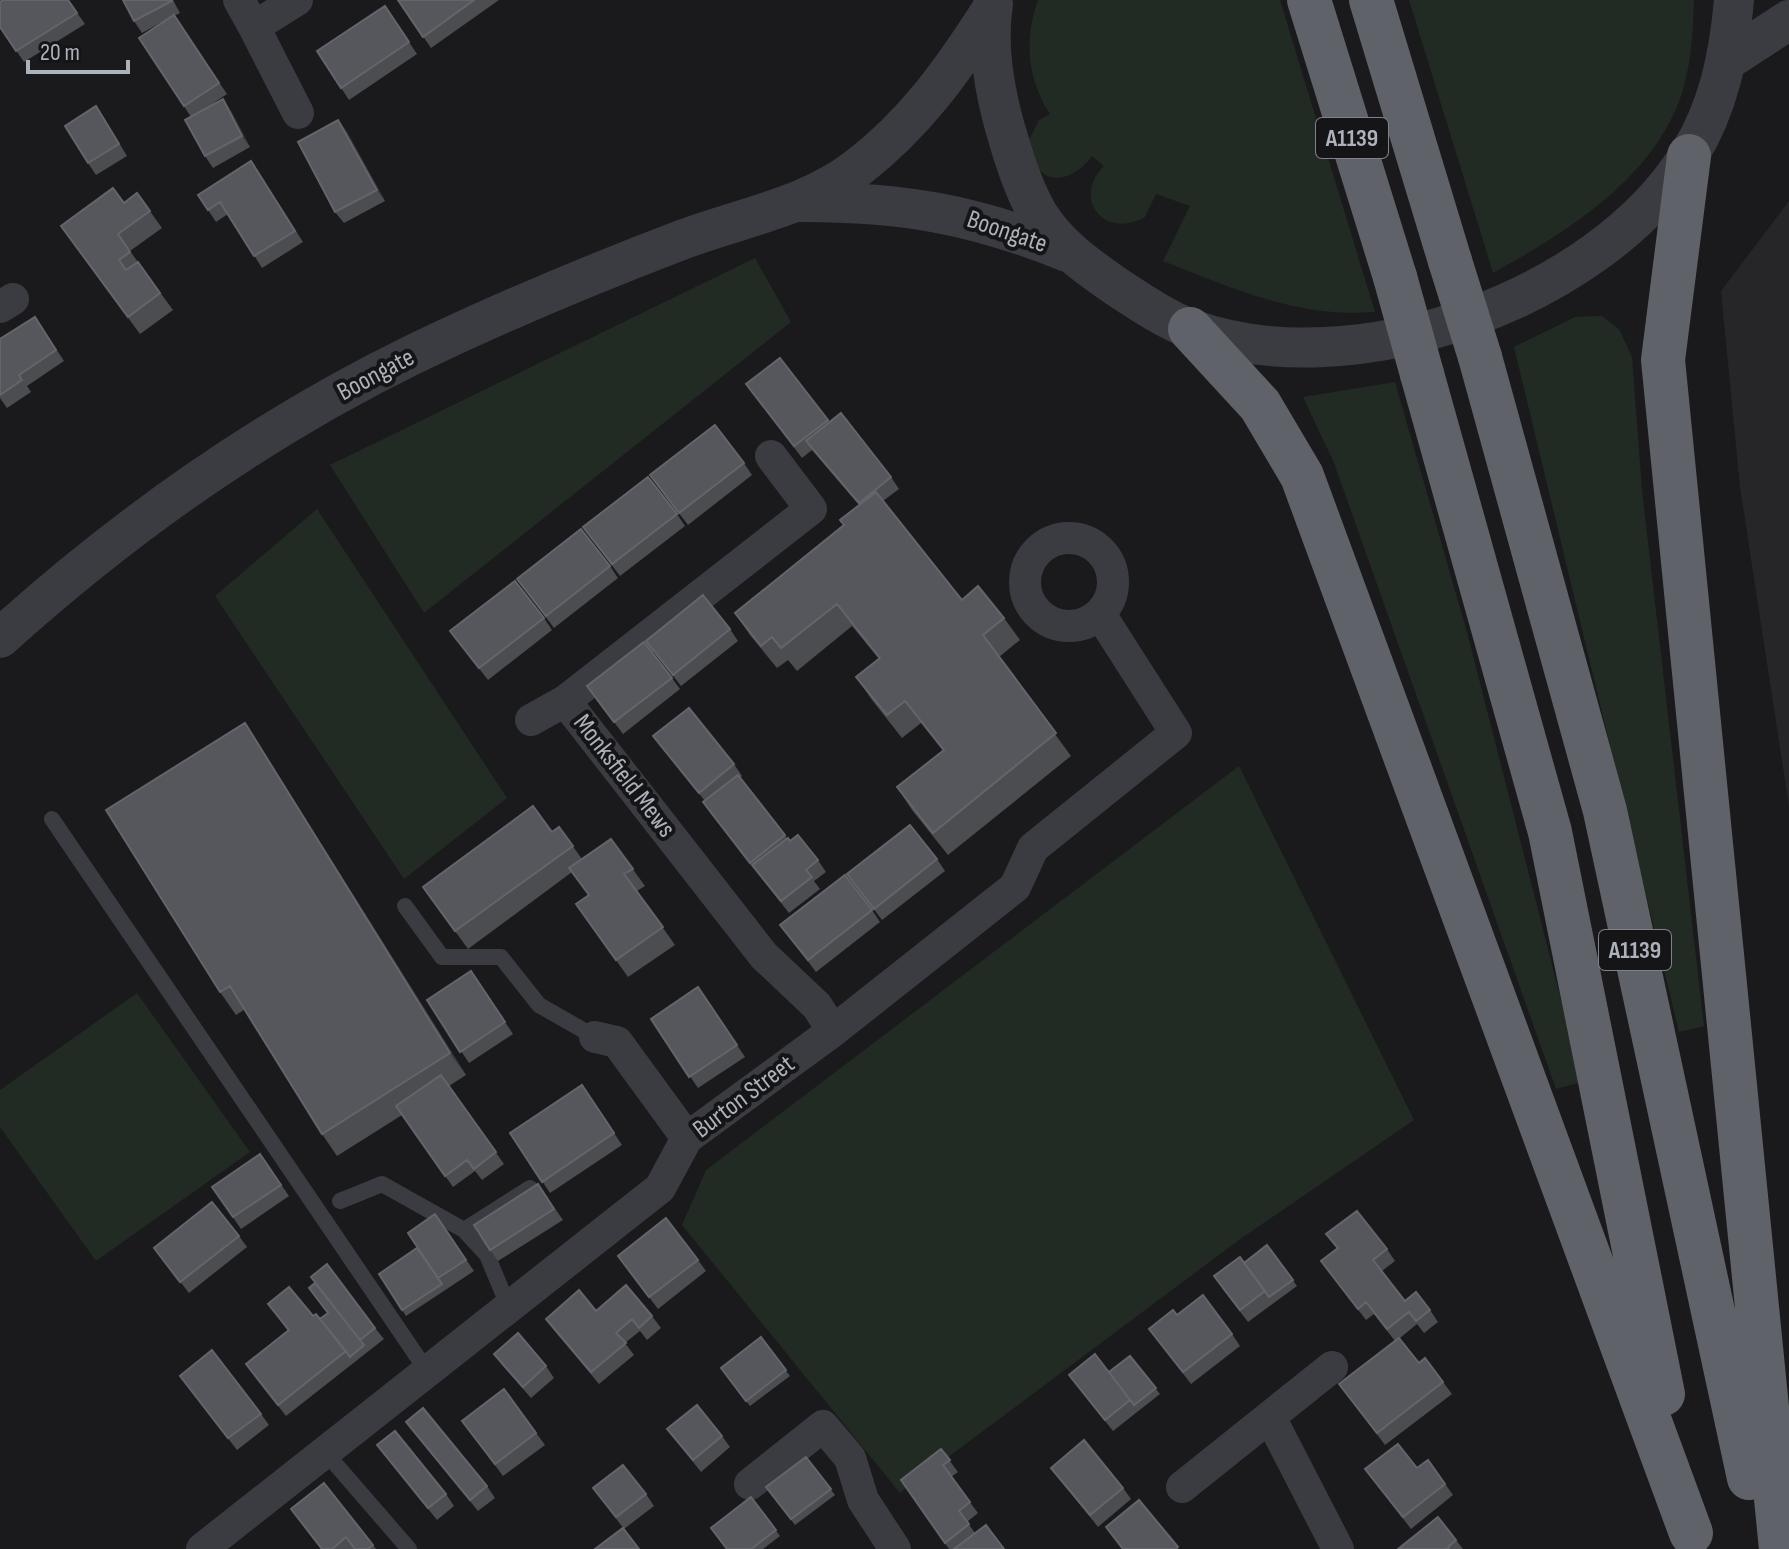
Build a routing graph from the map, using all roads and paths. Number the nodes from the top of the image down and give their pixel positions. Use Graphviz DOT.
graph roads {
  1 [pos="297,0"];
  2 [pos="1309,0"];
  3 [pos="1371,0"];
  4 [pos="1734,0"];
  5 [pos="993,4"];
  6 [pos="247,13"];
  7 [pos="1789,20"];
  8 [pos="1726,61"];
  9 [pos="298,113"];
  10 [pos="1689,156"];
  11 [pos="801,202"];
  12 [pos="1070,254"];
  13 [pos="1190,329"];
  14 [pos="771,456"];
  15 [pos="1100,614"];
  16 [pos="0,638"];
  17 [pos="565,701"];
  18 [pos="531,720"];
  19 [pos="52,819"];
  20 [pos="405,906"];
  21 [pos="833,1031"];
  22 [pos="595,1037"];
  23 [pos="687,1138"];
  24 [pos="530,1188"];
  25 [pos="340,1201"];
  26 [pos="464,1230"];
  27 [pos="509,1308"];
  28 [pos="1332,1367"];
  29 [pos="427,1371"];
  30 [pos="1270,1417"];
  31 [pos="325,1452"];
  32 [pos="750,1484"];
  33 [pos="1182,1487"];
  34 [pos="1693,1541"];
  35 [pos="202,1549"];
  36 [pos="409,1549"];
  37 [pos="895,1549"];
  38 [pos="1338,1549"];
  39 [pos="1764,1549"];
  40 [pos="1781,1549"];
  1 -- 6 [label="street"];
  2 -- 34 [label="highway, A1139, bridge"];
  3 -- 39 [label="highway, A1139, bridge"];
  4 -- 8 [label="street"];
  5 -- 11 [label="street, Boongate"];
  5 -- 12 [label="street"];
  6 -- 9 [label="street"];
  7 -- 8 [label="street"];
  8 -- 10 [label="street"];
  10 -- 13 [label="street"];
  10 -- 40 [label="highway"];
  11 -- 12 [label="street, Boongate"];
  11 -- 16 [label="street, Boongate"];
  12 -- 13 [label="street"];
  13 -- 34 [label="highway, A1139"];
  14 -- 17 [label="street, Monksfield Mews"];
  15 -- 21 [label="street, Burton Street"];
  17 -- 18 [label="street"];
  17 -- 21 [label="street, Monksfield Mews"];
  19 -- 29 [label="lane"];
  20 -- 22 [label="lane"];
  21 -- 23 [label="street, Burton Street"];
  22 -- 23 [label="street"];
  23 -- 27 [label="street, Burton Street"];
  24 -- 26 [label="lane"];
  25 -- 26 [label="lane"];
  26 -- 27 [label="lane"];
  27 -- 29 [label="street, Burton Street"];
  28 -- 30 [label="street"];
  29 -- 31 [label="street, Burton Street"];
  30 -- 33 [label="street"];
  30 -- 38 [label="street"];
  31 -- 35 [label="street, Burton Street"];
  31 -- 36 [label="lane"];
  32 -- 37 [label="street"];
}
